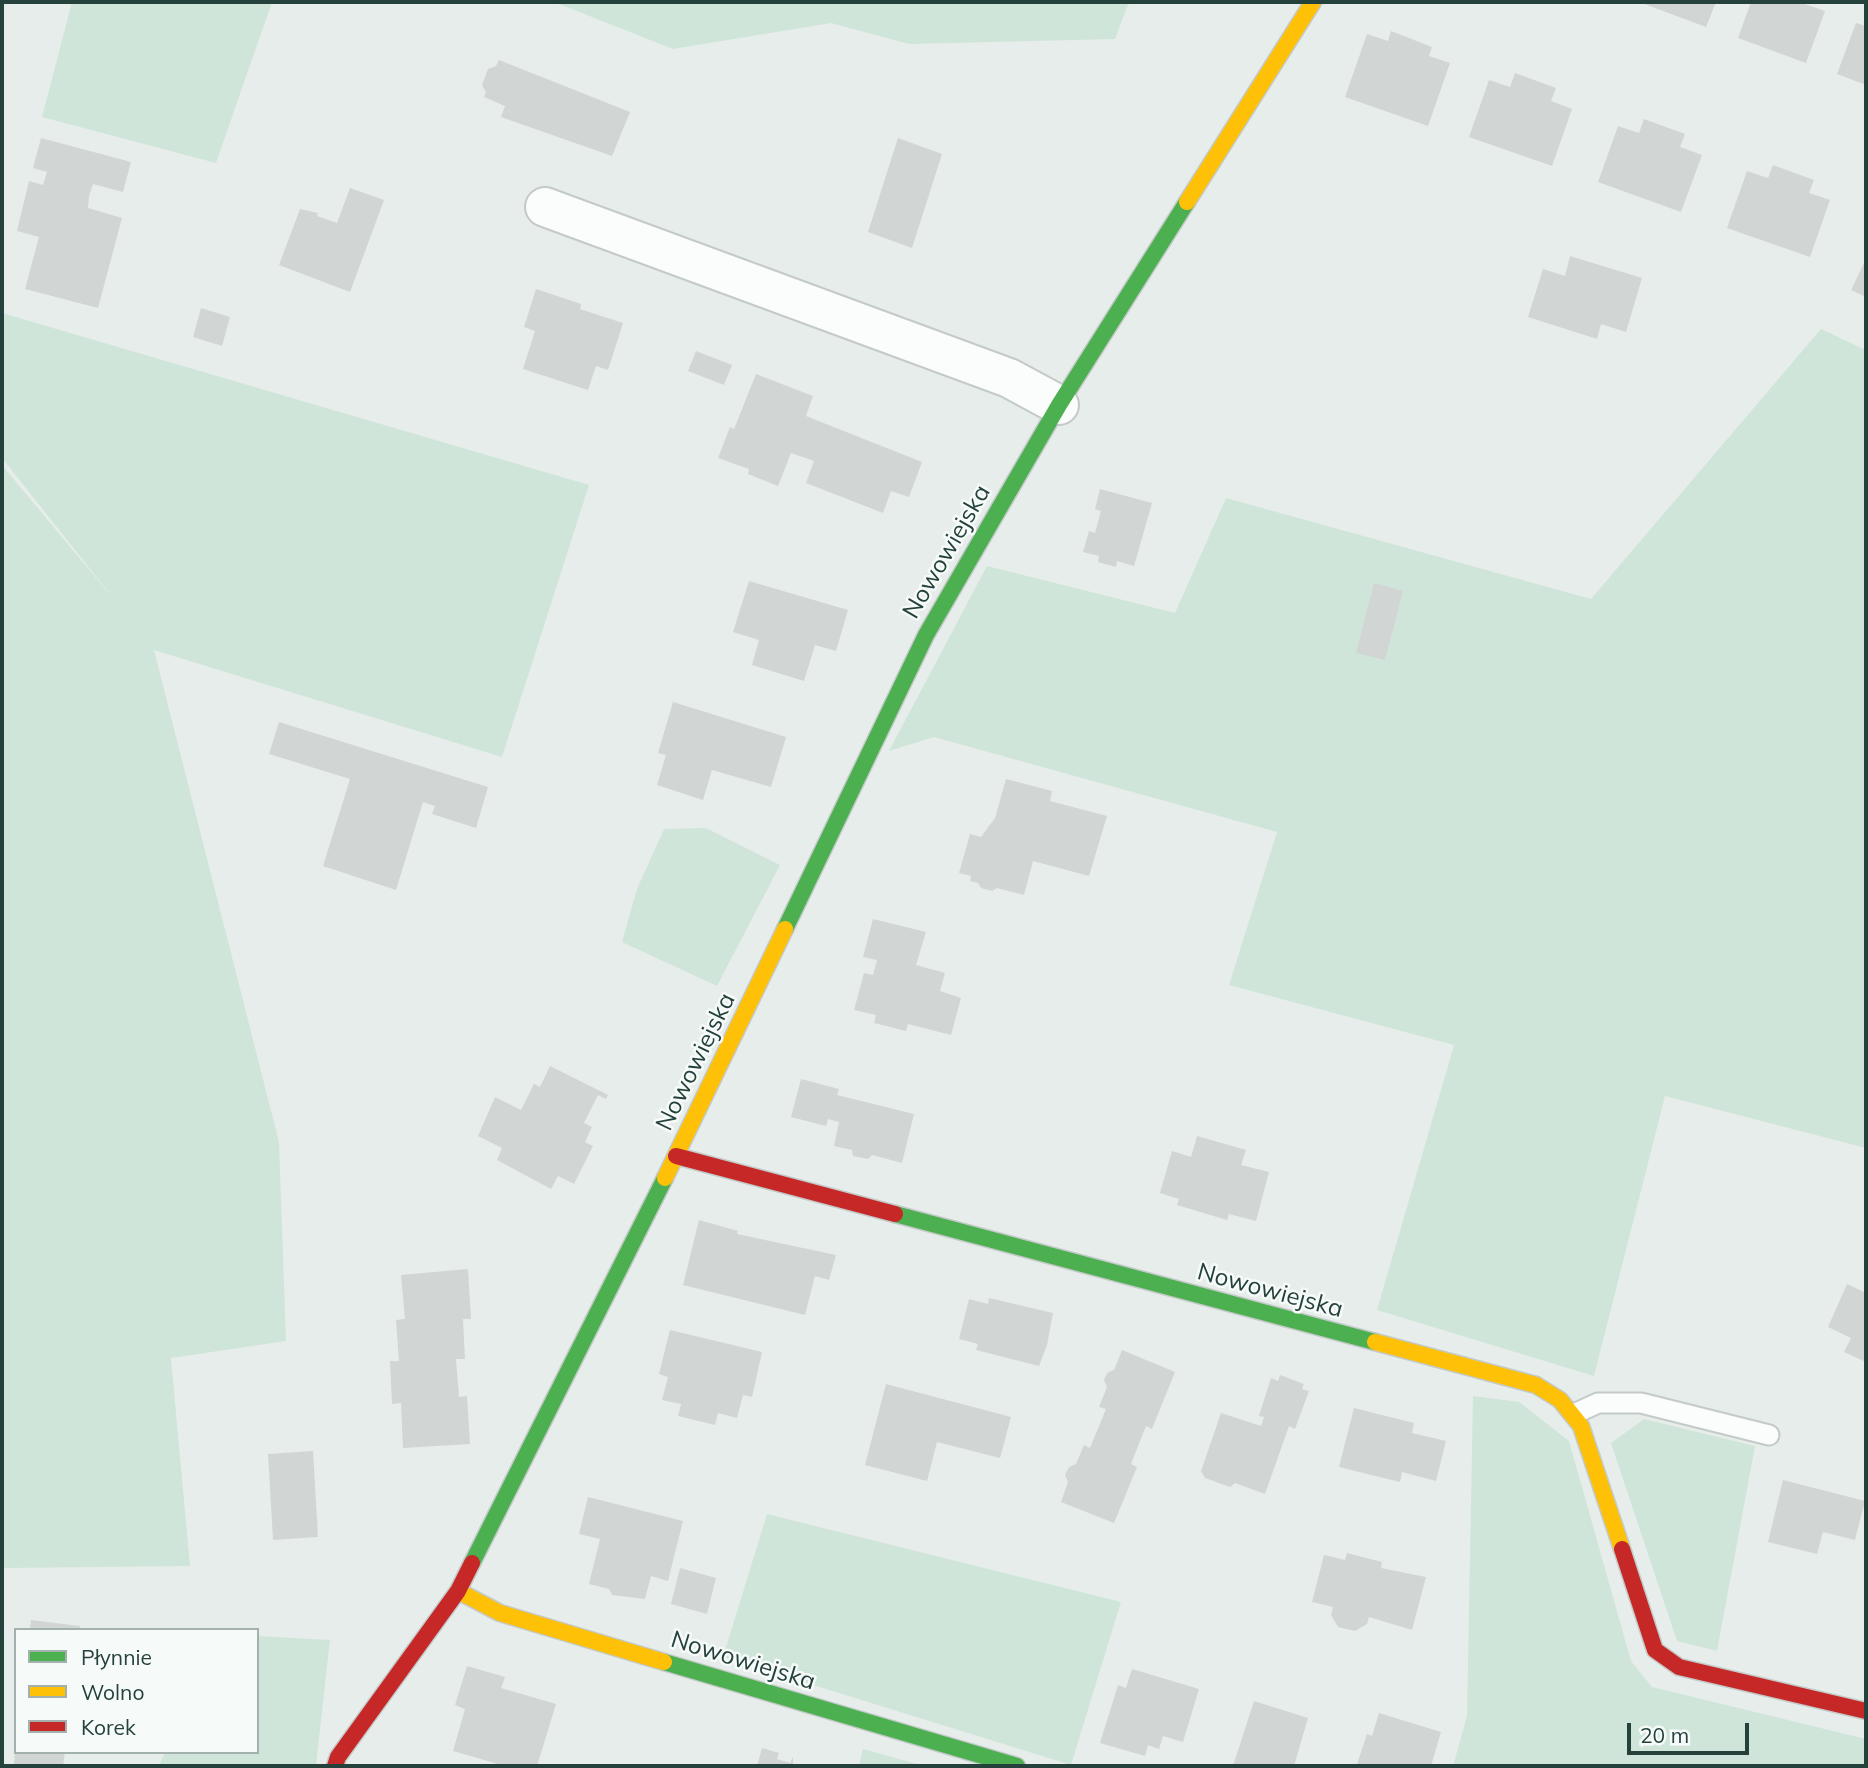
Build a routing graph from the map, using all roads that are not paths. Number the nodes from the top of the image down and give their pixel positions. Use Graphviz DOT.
graph roads {
  1 [pos="1313,2"];
  2 [pos="545,207"];
  3 [pos="1059,405"];
  4 [pos="676,1156"];
  5 [pos="1574,1414"];
  6 [pos="1769,1435"];
  7 [pos="458,1591"];
  8 [pos="1866,1712"];
  9 [pos="335,1766"];
  10 [pos="1017,1766"];
  1 -- 3 [label="street, Nowowiejska"];
  2 -- 3 [label="street"];
  3 -- 4 [label="street, Nowowiejska"];
  4 -- 5 [label="street, Nowowiejska"];
  4 -- 7 [label="street, Nowowiejska"];
  5 -- 6 [label="lane"];
  5 -- 8 [label="street, Nowowiejska"];
  7 -- 9 [label="street, Nowowiejska"];
  7 -- 10 [label="street, Nowowiejska"];
}
